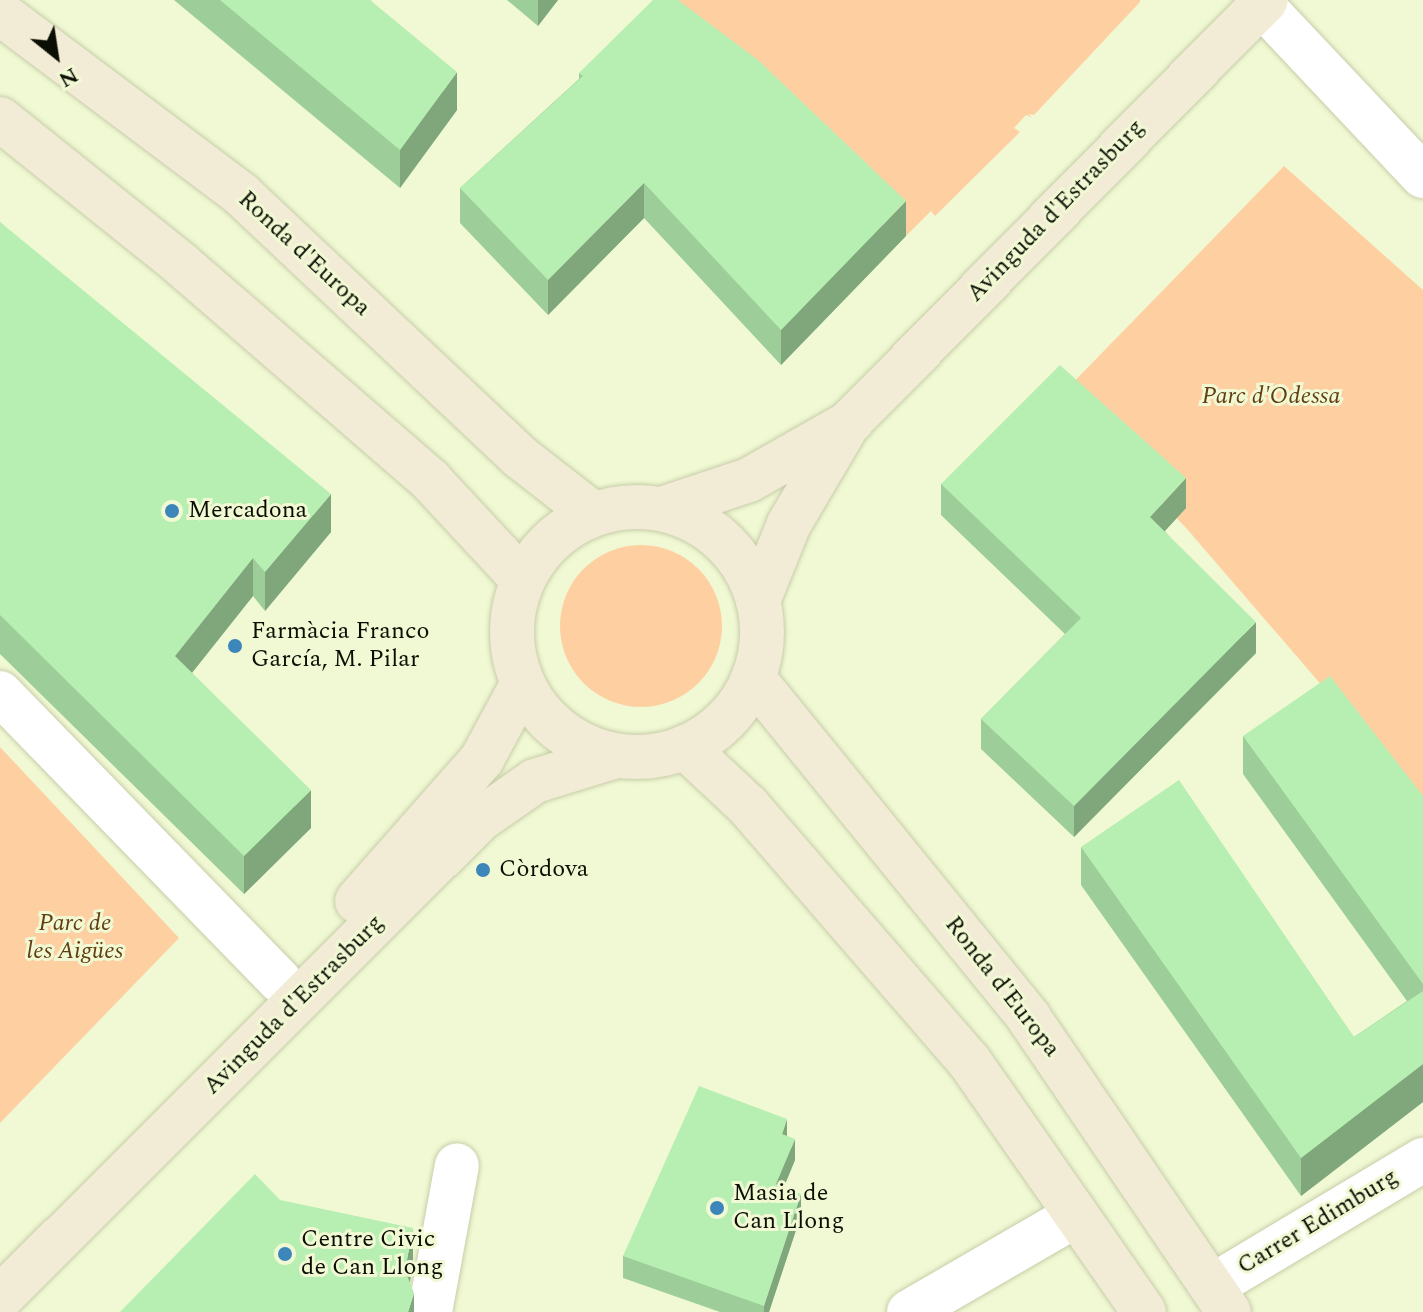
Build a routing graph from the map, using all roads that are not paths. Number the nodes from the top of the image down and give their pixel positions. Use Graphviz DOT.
graph roads {
  1 [pos="1262,1"];
  2 [pos="0,13"];
  3 [pos="0,119"];
  4 [pos="1423,176"];
  5 [pos="848,424"];
  6 [pos="662,509"];
  7 [pos="592,513"];
  8 [pos="522,579"];
  9 [pos="758,601"];
  10 [pos="753,678"];
  11 [pos="522,685"];
  12 [pos="0,693"];
  13 [pos="685,747"];
  14 [pos="616,756"];
  15 [pos="280,981"];
  16 [pos="1423,1160"];
  17 [pos="457,1165"];
  18 [pos="1076,1215"];
  19 [pos="0,1256"];
  20 [pos="0,1298"];
  21 [pos="1222,1298"];
  22 [pos="430,1312"];
  23 [pos="909,1312"];
  24 [pos="1144,1312"];
  1 -- 4 [label="street"];
  1 -- 5 [label="main road, Avinguda d'Estrasburg"];
  2 -- 7 [label="main road, Ronda d'Europa"];
  3 -- 8 [label="main road"];
  5 -- 6 [label="main road, Avinguda d'Estrasburg"];
  5 -- 9 [label="main road, Avinguda d'Estrasburg"];
  6 -- 7 [label="main road"];
  6 -- 9 [label="main road"];
  7 -- 8 [label="main road"];
  8 -- 11 [label="main road"];
  9 -- 10 [label="main road"];
  10 -- 13 [label="main road"];
  10 -- 21 [label="main road, Ronda d'Europa"];
  11 -- 14 [label="main road"];
  11 -- 15 [label="main road, Avinguda d'Estrasburg"];
  12 -- 15 [label="street"];
  13 -- 14 [label="main road"];
  13 -- 18 [label="main road"];
  14 -- 20 [label="main road, Avinguda d'Estrasburg"];
  15 -- 19 [label="main road, Avinguda d'Estrasburg"];
  16 -- 21 [label="street, Carrer Edimburg"];
  17 -- 22 [label="street"];
  18 -- 23 [label="street"];
  18 -- 24 [label="main road"];
}
